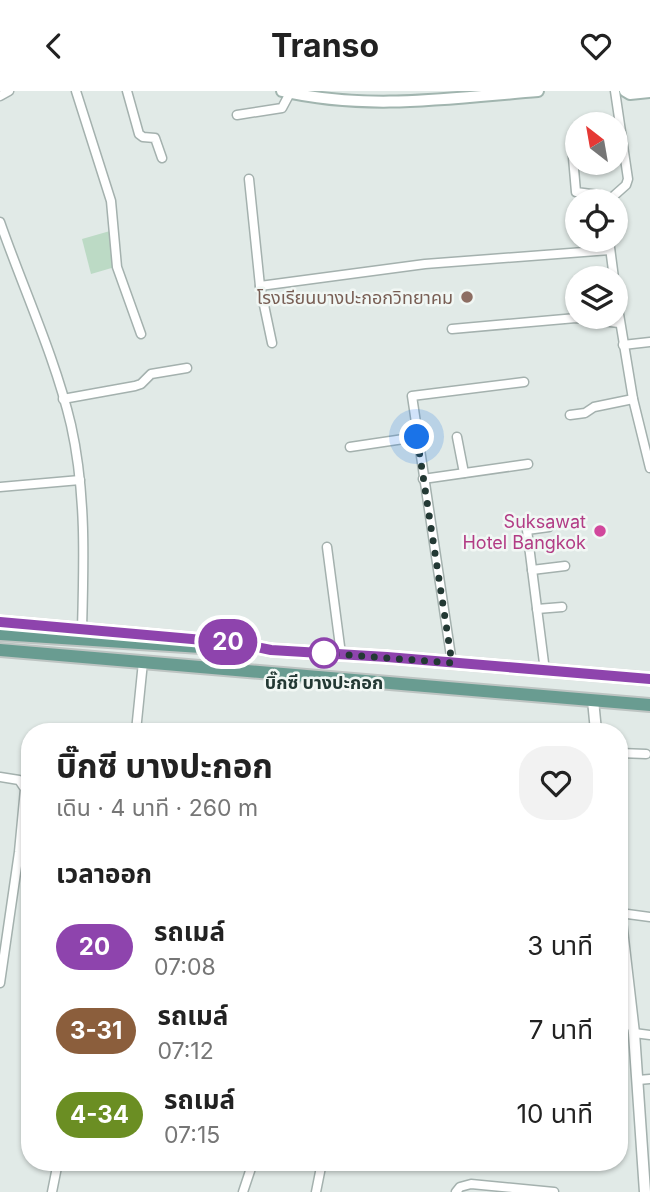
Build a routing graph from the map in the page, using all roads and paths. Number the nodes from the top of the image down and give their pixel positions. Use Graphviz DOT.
graph roads {
  1 [pos="9,91"];
  2 [pos="76,91"];
  3 [pos="127,91"];
  4 [pos="538,91"];
  5 [pos="615,91"];
  6 [pos="625,91"];
  7 [pos="286,92"];
  8 [pos="650,92"];
  9 [pos="0,96"];
  10 [pos="237,115"];
  11 [pos="162,158"];
  12 [pos="249,180"];
  13 [pos="622,189"];
  14 [pos="0,222"];
  15 [pos="584,252"];
  16 [pos="260,285"];
  17 [pos="565,319"];
  18 [pos="452,329"];
  19 [pos="620,329"];
  20 [pos="141,334"];
  21 [pos="650,342"];
  22 [pos="272,343"];
  23 [pos="623,345"];
  24 [pos="187,368"];
  25 [pos="524,383"];
  26 [pos="63,399"];
  27 [pos="633,399"];
  28 [pos="569,415"];
  29 [pos="417,437"];
  30 [pos="457,437"];
  31 [pos="351,447"];
  32 [pos="528,464"];
  33 [pos="650,468"];
  34 [pos="464,473"];
  35 [pos="424,479"];
  36 [pos="80,480"];
  37 [pos="0,487"];
  38 [pos="549,527"];
  39 [pos="327,547"];
  40 [pos="565,566"];
  41 [pos="532,570"];
  42 [pos="562,607"];
  43 [pos="537,609"];
  44 [pos="0,622"];
  45 [pos="82,629"];
  46 [pos="0,634"];
  47 [pos="261,649"];
  48 [pos="0,650"];
  49 [pos="341,654"];
  50 [pos="143,662"];
  51 [pos="452,663"];
  52 [pos="545,671"];
  53 [pos="650,679"];
  54 [pos="593,700"];
  55 [pos="650,705"];
  56 [pos="136,723"];
  57 [pos="595,723"];
  58 [pos="628,753"];
  59 [pos="646,754"];
  60 [pos="0,777"];
  61 [pos="21,783"];
  62 [pos="21,831"];
  63 [pos="628,913"];
  64 [pos="650,917"];
  65 [pos="628,979"];
  66 [pos="0,982"];
  67 [pos="628,1027"];
  68 [pos="634,1029"];
  69 [pos="650,1035"];
  70 [pos="650,1079"];
  71 [pos="638,1080"];
  72 [pos="645,1121"];
  73 [pos="56,1171"];
  74 [pos="250,1171"];
  75 [pos="320,1171"];
  76 [pos="52,1192"];
  77 [pos="243,1192"];
  78 [pos="316,1192"];
  79 [pos="456,1192"];
  80 [pos="554,1192"];
  81 [pos="645,1192"];
  1 -- 9 [label="street"];
  2 -- 20 [label="street"];
  3 -- 11 [label="street"];
  4 -- 7 [label="main road"];
  5 -- 13 [label="street"];
  6 -- 8 [label="main road"];
  7 -- 10 [label="street"];
  12 -- 16 [label="street"];
  14 -- 26 [label="street"];
  15 -- 16 [label="street"];
  16 -- 22 [label="street"];
  17 -- 18 [label="street"];
  19 -- 23 [label="street"];
  21 -- 23 [label="street"];
  23 -- 27 [label="street"];
  24 -- 26 [label="street"];
  25 -- 29 [label="street"];
  26 -- 36 [label="street"];
  27 -- 28 [label="street"];
  27 -- 33 [label="street"];
  29 -- 31 [label="street"];
  29 -- 35 [label="street"];
  30 -- 34 [label="street"];
  32 -- 34 [label="street"];
  34 -- 35 [label="street"];
  35 -- 51 [label="street"];
  36 -- 37 [label="street"];
  36 -- 45 [label="street"];
  38 -- 41 [label="street"];
  39 -- 49 [label="street"];
  40 -- 41 [label="street"];
  41 -- 43 [label="street"];
  42 -- 43 [label="street"];
  43 -- 52 [label="street"];
  44 -- 45 [label="main road"];
  45 -- 47 [label="main road"];
  46 -- 47 [label="main road"];
  47 -- 49 [label="main road"];
  48 -- 50 [label="main road"];
  49 -- 51 [label="main road"];
  50 -- 54 [label="main road"];
  50 -- 56 [label="street"];
  51 -- 52 [label="main road"];
  52 -- 53 [label="main road"];
  54 -- 55 [label="main road"];
  54 -- 57 [label="street"];
  58 -- 59 [label="street"];
  60 -- 61 [label="street"];
  62 -- 66 [label="street"];
  63 -- 64 [label="street"];
  65 -- 68 [label="street"];
  67 -- 68 [label="street"];
  68 -- 69 [label="street"];
  68 -- 71 [label="street"];
  70 -- 71 [label="street"];
  71 -- 72 [label="street"];
  72 -- 81 [label="street"];
  73 -- 76 [label="street"];
  74 -- 77 [label="street"];
  75 -- 78 [label="street"];
  79 -- 80 [label="street"];
}
